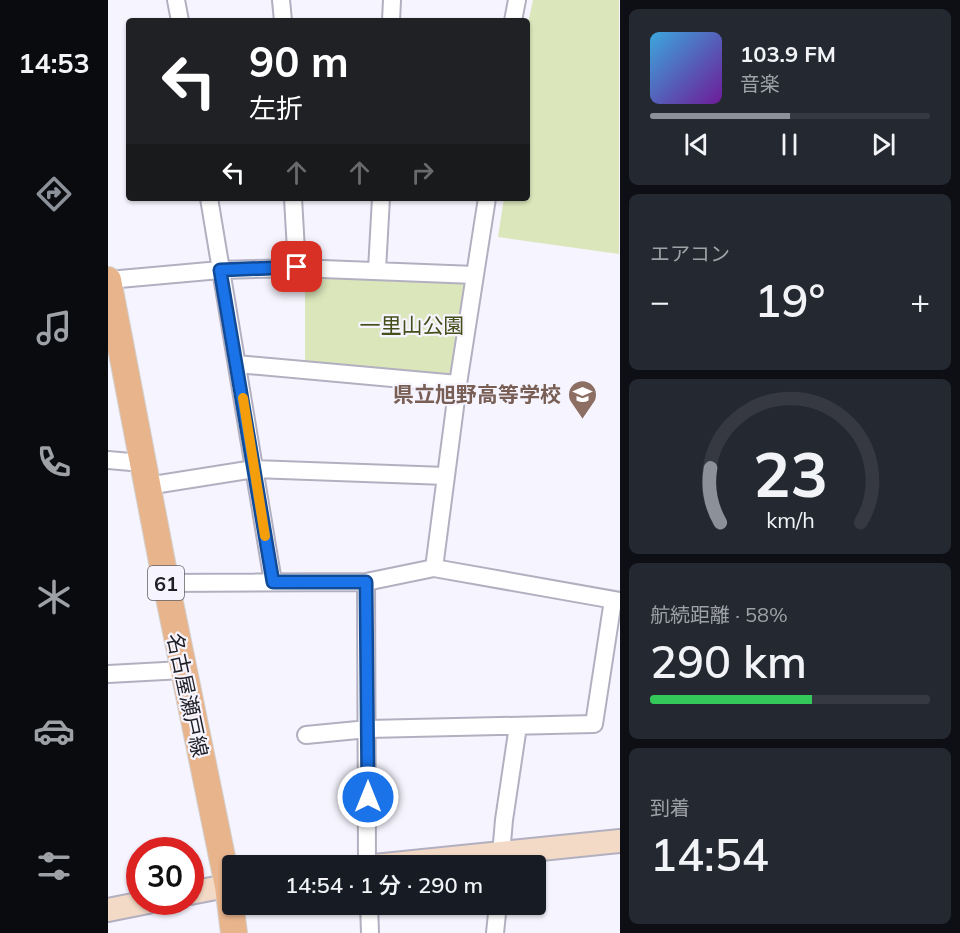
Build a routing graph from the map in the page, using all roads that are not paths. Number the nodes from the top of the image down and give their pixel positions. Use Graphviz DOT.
graph roads {
  1 [pos="176,0"];
  2 [pos="281,0"];
  3 [pos="392,0"];
  4 [pos="517,0"];
  5 [pos="179,18"];
  6 [pos="283,18"];
  7 [pos="391,18"];
  8 [pos="514,18"];
  9 [pos="209,201"];
  10 [pos="293,201"];
  11 [pos="381,201"];
  12 [pos="487,201"];
  13 [pos="297,267"];
  14 [pos="220,270"];
  15 [pos="376,270"];
  16 [pos="475,275"];
  17 [pos="108,280"];
  18 [pos="237,364"];
  19 [pos="458,384"];
  20 [pos="108,460"];
  21 [pos="254,470"];
  22 [pos="145,475"];
  23 [pos="446,476"];
  24 [pos="434,568"];
  25 [pos="273,582"];
  26 [pos="366,582"];
  27 [pos="165,583"];
  28 [pos="616,601"];
  29 [pos="183,670"];
  30 [pos="108,674"];
  31 [pos="518,726"];
  32 [pos="368,729"];
  33 [pos="306,735"];
  34 [pos="620,841"];
  35 [pos="223,855"];
  36 [pos="367,855"];
  37 [pos="501,855"];
  38 [pos="527,855"];
  39 [pos="222,887"];
  40 [pos="204,890"];
  41 [pos="126,906"];
  42 [pos="108,910"];
  43 [pos="232,915"];
  44 [pos="369,915"];
  45 [pos="497,915"];
  46 [pos="234,933"];
  47 [pos="370,933"];
  48 [pos="495,933"];
  1 -- 5 [label="street"];
  2 -- 6 [label="street"];
  3 -- 7 [label="street"];
  4 -- 8 [label="street"];
  9 -- 14 [label="street"];
  10 -- 13 [label="street"];
  11 -- 15 [label="street"];
  12 -- 16 [label="street"];
  13 -- 14 [label="street"];
  13 -- 15 [label="street"];
  14 -- 17 [label="street"];
  14 -- 18 [label="street"];
  15 -- 16 [label="street"];
  16 -- 19 [label="street"];
  17 -- 22 [label="main road, 名古屋瀬戸線 / 61"];
  18 -- 19 [label="street"];
  18 -- 21 [label="street"];
  19 -- 23 [label="street"];
  20 -- 22 [label="street"];
  21 -- 22 [label="street"];
  21 -- 23 [label="street"];
  21 -- 25 [label="street"];
  22 -- 27 [label="main road, 名古屋瀬戸線 / 61"];
  23 -- 24 [label="street"];
  24 -- 26 [label="street"];
  24 -- 28 [label="street"];
  25 -- 26 [label="street"];
  25 -- 27 [label="street"];
  26 -- 32 [label="street"];
  27 -- 29 [label="main road, 名古屋瀬戸線 / 61"];
  28 -- 31 [label="street"];
  29 -- 30 [label="street"];
  29 -- 35 [label="main road, 名古屋瀬戸線 / 61"];
  31 -- 32 [label="street"];
  31 -- 37 [label="street"];
  32 -- 33 [label="street"];
  32 -- 36 [label="street"];
  34 -- 38 [label="street"];
  39 -- 40 [label="street"];
  41 -- 42 [label="street"];
  43 -- 46 [label="main road, 名古屋瀬戸線 / 61"];
  44 -- 47 [label="street"];
  45 -- 48 [label="street"];
}
